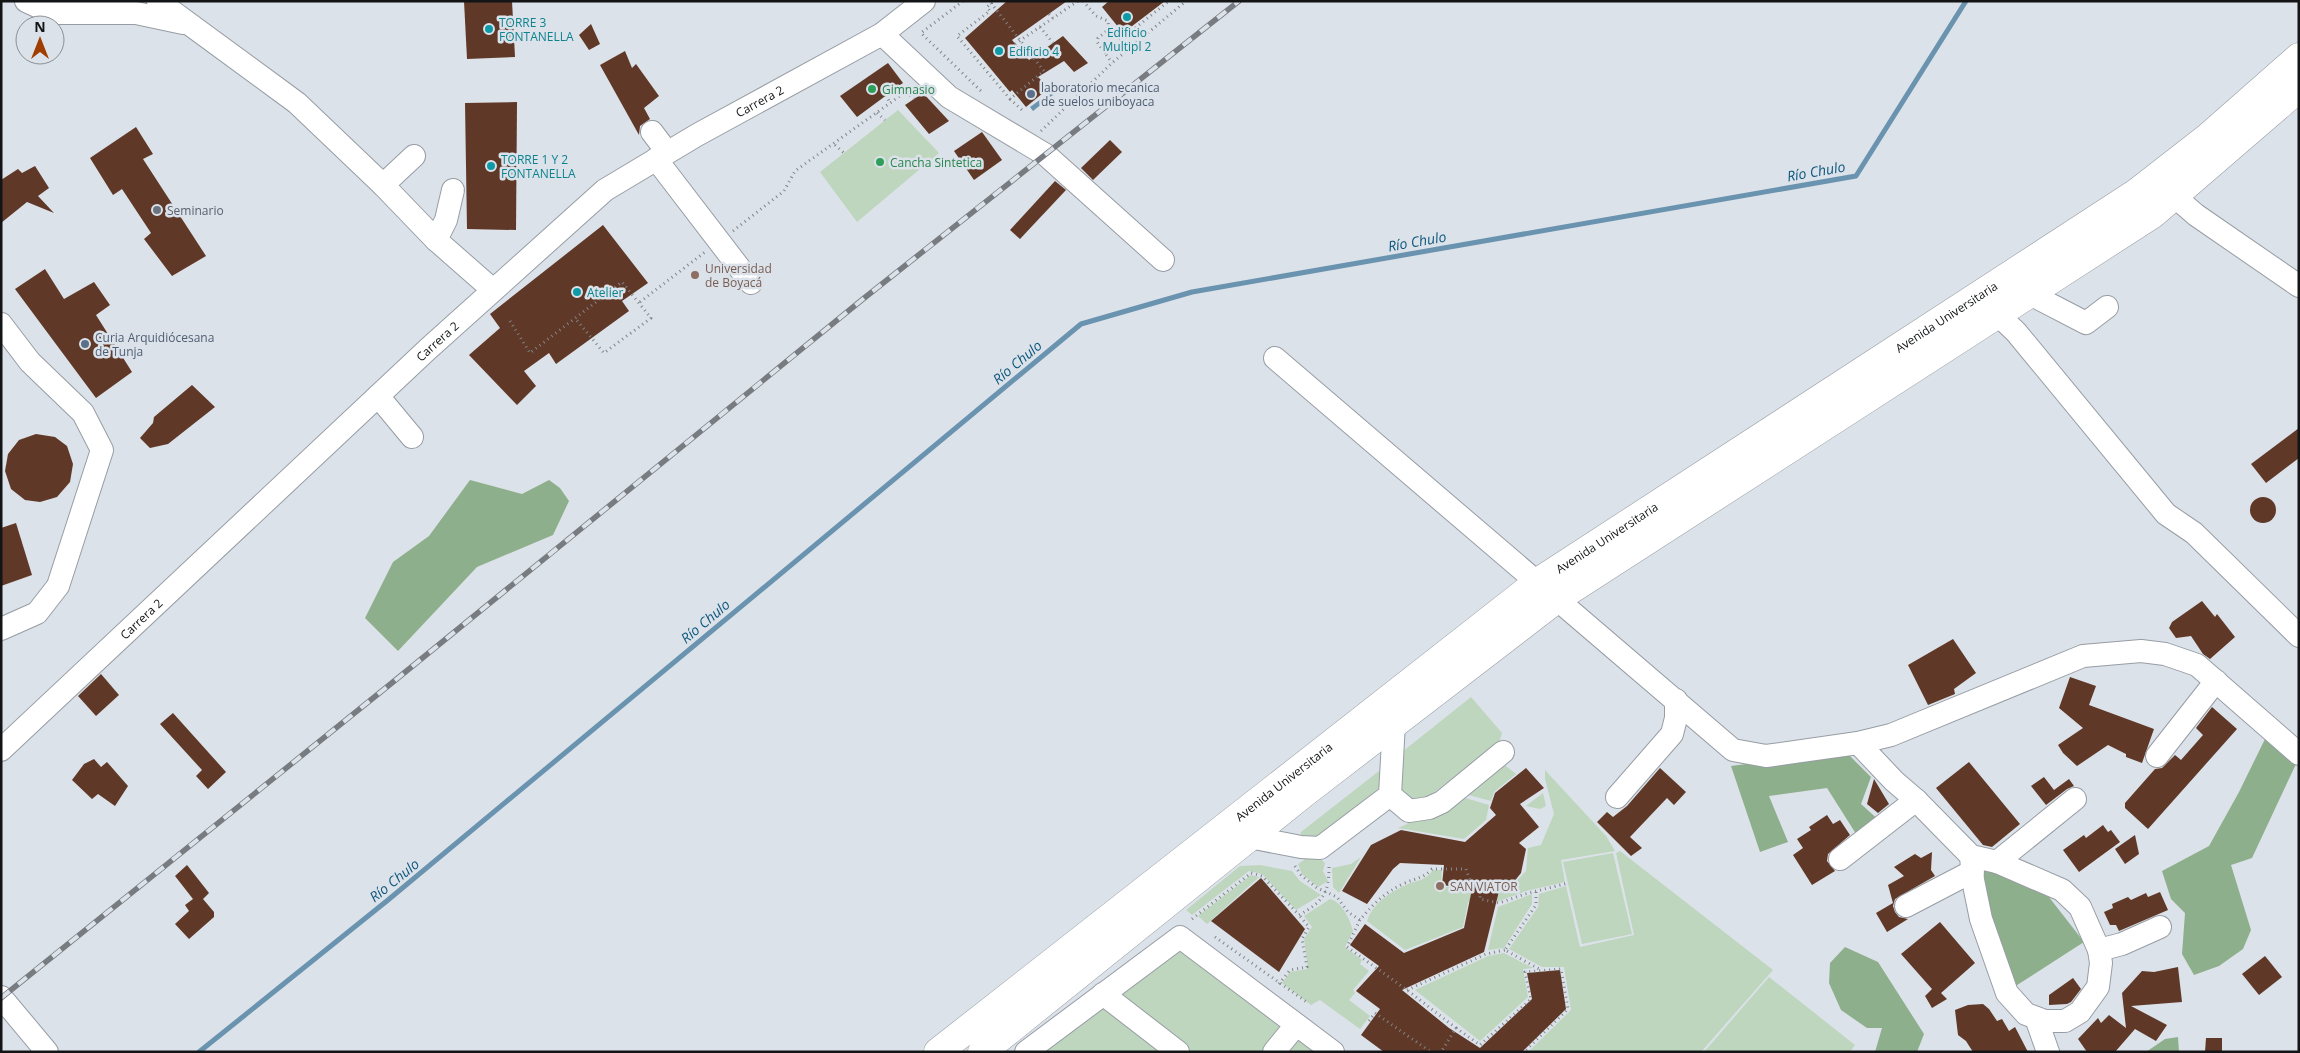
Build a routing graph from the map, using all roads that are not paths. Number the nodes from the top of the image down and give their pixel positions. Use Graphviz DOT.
graph roads {
  1 [pos="26,1"];
  2 [pos="158,1"];
  3 [pos="924,1"];
  4 [pos="191,25"];
  5 [pos="882,34"];
  6 [pos="2299,57"];
  7 [pos="2299,88"];
  8 [pos="652,132"];
  9 [pos="414,156"];
  10 [pos="662,156"];
  11 [pos="383,185"];
  12 [pos="453,190"];
  13 [pos="2174,196"];
  14 [pos="436,240"];
  15 [pos="1164,260"];
  16 [pos="751,283"];
  17 [pos="2299,286"];
  18 [pos="493,290"];
  19 [pos="2028,293"];
  20 [pos="2107,307"];
  21 [pos="1996,314"];
  22 [pos="1,324"];
  23 [pos="1275,358"];
  24 [pos="378,396"];
  25 [pos="412,436"];
  26 [pos="1548,590"];
  27 [pos="1,629"];
  28 [pos="2299,636"];
  29 [pos="2216,681"];
  30 [pos="1676,700"];
  31 [pos="1394,723"];
  32 [pos="1858,742"];
  33 [pos="1,750"];
  34 [pos="1503,752"];
  35 [pos="2299,754"];
  36 [pos="2157,756"];
  37 [pos="1390,795"];
  38 [pos="1616,797"];
  39 [pos="2075,799"];
  40 [pos="1916,800"];
  41 [pos="1249,837"];
  42 [pos="1840,859"];
  43 [pos="1997,862"];
  44 [pos="1972,863"];
  45 [pos="1906,906"];
  46 [pos="2160,927"];
  47 [pos="2099,950"];
  48 [pos="1103,994"];
  49 [pos="1,997"];
  50 [pos="2036,1018"];
  51 [pos="1296,1024"];
  52 [pos="991,1046"];
  53 [pos="47,1052"];
  54 [pos="938,1052"];
  55 [pos="1027,1052"];
  56 [pos="1178,1052"];
  57 [pos="1274,1052"];
  58 [pos="1333,1052"];
  59 [pos="2048,1052"];
  1 -- 4 [label="street"];
  2 -- 4 [label="street"];
  3 -- 5 [label="street, Carrera 2"];
  4 -- 11 [label="street"];
  5 -- 10 [label="street, Carrera 2"];
  5 -- 15 [label="street"];
  6 -- 26 [label="main road, Avenida Universitaria"];
  7 -- 13 [label="main road, Avenida Universitaria"];
  8 -- 10 [label="street"];
  9 -- 11 [label="street"];
  10 -- 16 [label="street"];
  10 -- 18 [label="street, Carrera 2"];
  11 -- 14 [label="street"];
  12 -- 14 [label="street"];
  13 -- 17 [label="street"];
  13 -- 19 [label="main road, Avenida Universitaria"];
  14 -- 18 [label="street"];
  18 -- 24 [label="street, Carrera 2"];
  19 -- 20 [label="street"];
  19 -- 21 [label="main road, Avenida Universitaria"];
  21 -- 26 [label="main road, Avenida Universitaria"];
  21 -- 28 [label="street"];
  22 -- 27 [label="street"];
  23 -- 26 [label="street"];
  24 -- 25 [label="street"];
  24 -- 33 [label="street, Carrera 2"];
  26 -- 30 [label="street"];
  26 -- 31 [label="main road, Avenida Universitaria"];
  26 -- 54 [label="main road, Avenida Universitaria"];
  29 -- 32 [label="street"];
  29 -- 35 [label="street"];
  29 -- 36 [label="street"];
  30 -- 32 [label="street"];
  30 -- 38 [label="street"];
  31 -- 37 [label="street"];
  31 -- 41 [label="main road, Avenida Universitaria"];
  32 -- 40 [label="street"];
  34 -- 37 [label="street"];
  37 -- 41 [label="street"];
  39 -- 43 [label="street"];
  40 -- 42 [label="street"];
  40 -- 44 [label="street"];
  41 -- 52 [label="main road, Avenida Universitaria"];
  43 -- 44 [label="street"];
  43 -- 47 [label="street"];
  44 -- 45 [label="street"];
  44 -- 50 [label="street"];
  46 -- 47 [label="street"];
  47 -- 50 [label="street"];
  48 -- 51 [label="street"];
  48 -- 55 [label="street"];
  48 -- 56 [label="street"];
  49 -- 53 [label="street"];
  50 -- 59 [label="street"];
  51 -- 57 [label="street"];
  51 -- 58 [label="street"];
  52 -- 55 [label="street"];
}
